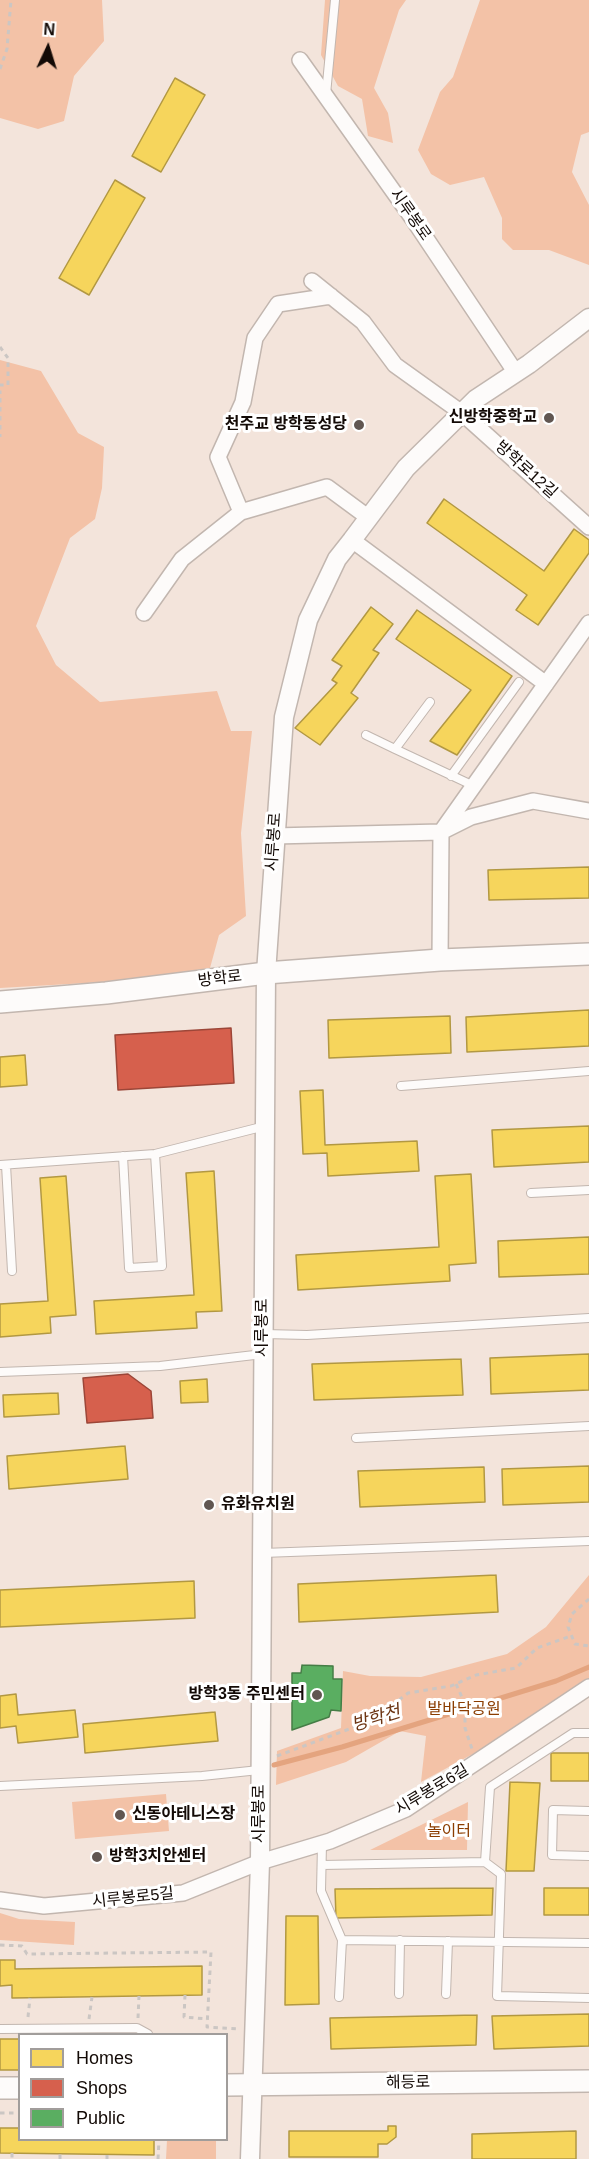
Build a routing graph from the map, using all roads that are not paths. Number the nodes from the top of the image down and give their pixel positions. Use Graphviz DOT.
graph roads {
  1 [pos="335,0"];
  2 [pos="300,60"];
  3 [pos="325,95"];
  4 [pos="312,281"];
  5 [pos="331,296"];
  6 [pos="589,318"];
  7 [pos="516,373"];
  8 [pos="462,413"];
  9 [pos="241,512"];
  10 [pos="369,518"];
  11 [pos="589,527"];
  12 [pos="352,540"];
  13 [pos="144,613"];
  14 [pos="588,625"];
  15 [pos="519,682"];
  16 [pos="546,684"];
  17 [pos="430,702"];
  18 [pos="366,735"];
  19 [pos="395,749"];
  20 [pos="451,776"];
  21 [pos="474,786"];
  22 [pos="589,811"];
  23 [pos="441,832"];
  24 [pos="274,836"];
  25 [pos="589,954"];
  26 [pos="440,960"];
  27 [pos="266,973"];
  28 [pos="0,1002"];
  29 [pos="589,1071"];
  30 [pos="400,1086"];
  31 [pos="265,1126"];
  32 [pos="156,1154"];
  33 [pos="123,1156"];
  34 [pos="3,1165"];
  35 [pos="589,1190"];
  36 [pos="531,1193"];
  37 [pos="12,1271"];
  38 [pos="589,1318"];
  39 [pos="263,1334"];
  40 [pos="263,1354"];
  41 [pos="0,1372"];
  42 [pos="589,1426"];
  43 [pos="356,1438"];
  44 [pos="589,1541"];
  45 [pos="262,1554"];
  46 [pos="589,1687"];
  47 [pos="589,1733"];
  48 [pos="261,1765"];
  49 [pos="0,1786"];
  50 [pos="589,1811"];
  51 [pos="322,1844"];
  52 [pos="589,1856"];
  53 [pos="260,1862"];
  54 [pos="485,1862"];
  55 [pos="322,1865"];
  56 [pos="0,1900"];
  57 [pos="342,1940"];
  58 [pos="400,1941"];
  59 [pos="448,1941"];
  60 [pos="499,1942"];
  61 [pos="589,1943"];
  62 [pos="399,1994"];
  63 [pos="446,1994"];
  64 [pos="339,1997"];
  65 [pos="589,1998"];
  66 [pos="0,2029"];
  67 [pos="146,2033"];
  68 [pos="589,2081"];
  69 [pos="228,2085"];
  70 [pos="253,2085"];
  71 [pos="0,2088"];
  72 [pos="18,2088"];
  73 [pos="250,2159"];
  1 -- 3 [label="lane"];
  2 -- 3 [label="street, 시루봉로"];
  3 -- 7 [label="street, 시루봉로"];
  4 -- 5 [label="street"];
  5 -- 8 [label="street"];
  5 -- 9 [label="street"];
  6 -- 7 [label="street, 시루봉로"];
  7 -- 8 [label="street, 시루봉로"];
  8 -- 10 [label="street, 시루봉로"];
  8 -- 11 [label="street, 방학로12길"];
  9 -- 10 [label="street"];
  9 -- 13 [label="street"];
  10 -- 12 [label="street, 시루봉로"];
  12 -- 16 [label="street"];
  12 -- 24 [label="street, 시루봉로"];
  14 -- 16 [label="street"];
  15 -- 20 [label="lane"];
  16 -- 21 [label="street"];
  17 -- 19 [label="lane"];
  18 -- 19 [label="lane"];
  19 -- 20 [label="lane"];
  20 -- 21 [label="lane"];
  21 -- 23 [label="street"];
  22 -- 23 [label="street"];
  23 -- 24 [label="street"];
  23 -- 26 [label="street"];
  24 -- 27 [label="street, 시루봉로"];
  25 -- 26 [label="main road, 방학로"];
  26 -- 27 [label="main road, 방학로"];
  27 -- 28 [label="main road, 방학로"];
  27 -- 31 [label="street, 시루봉로"];
  29 -- 30 [label="lane"];
  31 -- 32 [label="lane"];
  31 -- 39 [label="street, 시루봉로"];
  32 -- 33 [label="lane"];
  32 -- 33 [label="lane"];
  33 -- 34 [label="lane"];
  34 -- 37 [label="lane"];
  35 -- 36 [label="lane"];
  38 -- 39 [label="lane"];
  39 -- 40 [label="street, 시루봉로"];
  40 -- 41 [label="lane"];
  40 -- 45 [label="street, 시루봉로"];
  42 -- 43 [label="lane"];
  44 -- 45 [label="lane"];
  45 -- 48 [label="street, 시루봉로"];
  46 -- 51 [label="street, 시루봉로6길"];
  47 -- 54 [label="lane"];
  48 -- 49 [label="lane"];
  48 -- 53 [label="street, 시루봉로"];
  50 -- 52 [label="lane"];
  51 -- 53 [label="street, 시루봉로6길"];
  51 -- 55 [label="lane"];
  53 -- 56 [label="street, 시루봉로5길"];
  53 -- 70 [label="street, 시루봉로"];
  54 -- 55 [label="lane"];
  54 -- 60 [label="lane"];
  55 -- 57 [label="lane"];
  57 -- 58 [label="lane"];
  57 -- 64 [label="lane"];
  58 -- 59 [label="lane"];
  58 -- 62 [label="lane"];
  59 -- 60 [label="lane"];
  59 -- 63 [label="lane"];
  60 -- 61 [label="lane"];
  60 -- 65 [label="lane"];
  66 -- 67 [label="lane"];
  68 -- 70 [label="main road, 해등로"];
  69 -- 70 [label="main road, 해등로"];
  70 -- 73 [label="street, 시루봉로"];
  71 -- 72 [label="main road"];
}
